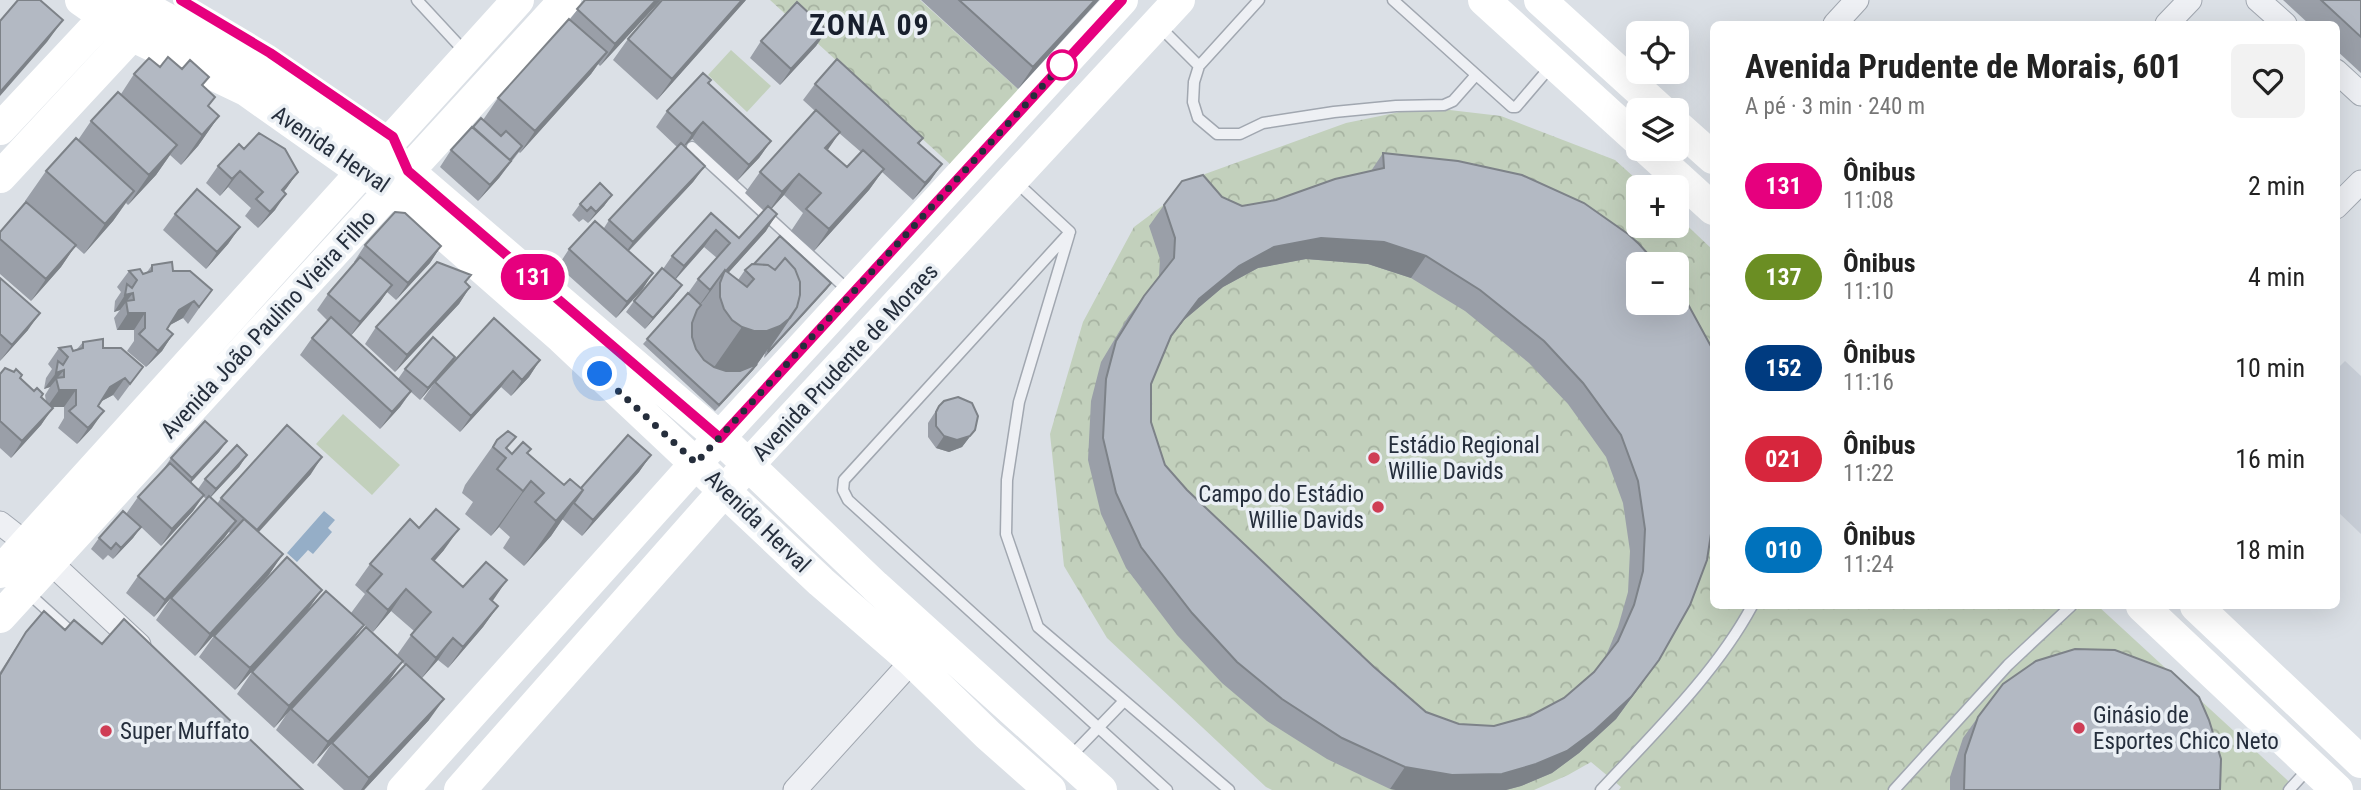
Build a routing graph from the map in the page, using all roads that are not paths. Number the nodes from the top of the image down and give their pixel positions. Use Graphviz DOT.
graph roads {
  1 [pos="417,0"];
  2 [pos="518,0"];
  3 [pos="565,0"];
  4 [pos="1122,0"];
  5 [pos="1179,0"];
  6 [pos="1259,0"];
  7 [pos="1393,0"];
  8 [pos="1484,0"];
  9 [pos="1540,0"];
  10 [pos="1857,0"];
  11 [pos="2190,0"];
  12 [pos="2258,0"];
  13 [pos="157,3"];
  14 [pos="102,6"];
  15 [pos="1838,21"];
  16 [pos="2170,21"];
  17 [pos="2282,21"];
  18 [pos="1157,24"];
  19 [pos="131,36"];
  20 [pos="468,55"];
  21 [pos="1553,63"];
  22 [pos="1199,66"];
  23 [pos="265,73"];
  24 [pos="1476,75"];
  25 [pos="2340,75"];
  26 [pos="228,81"];
  27 [pos="2361,94"];
  28 [pos="1648,98"];
  29 [pos="0,129"];
  30 [pos="1626,129"];
  31 [pos="1689,136"];
  32 [pos="692,147"];
  33 [pos="378,153"];
  34 [pos="1710,154"];
  35 [pos="1660,161"];
  36 [pos="0,177"];
  37 [pos="400,180"];
  38 [pos="1013,180"];
  39 [pos="2361,181"];
  40 [pos="2340,203"];
  41 [pos="1710,206"];
  42 [pos="1070,232"];
  43 [pos="853,294"];
  44 [pos="560,299"];
  45 [pos="562,338"];
  46 [pos="720,438"];
  47 [pos="696,463"];
  48 [pos="748,467"];
  49 [pos="725,490"];
  50 [pos="0,523"];
  51 [pos="38,553"];
  52 [pos="13,581"];
  53 [pos="821,582"];
  54 [pos="875,586"];
  55 [pos="1750,609"];
  56 [pos="2068,609"];
  57 [pos="2148,609"];
  58 [pos="2199,609"];
  59 [pos="0,617"];
  60 [pos="2171,620"];
  61 [pos="86,645"];
  62 [pos="156,661"];
  63 [pos="912,661"];
  64 [pos="976,677"];
  65 [pos="1124,701"];
  66 [pos="1099,729"];
  67 [pos="988,734"];
  68 [pos="1068,760"];
  69 [pos="2361,762"];
  70 [pos="2311,766"];
  71 [pos="403,790"];
  72 [pos="460,790"];
  73 [pos="795,790"];
  74 [pos="1050,790"];
  75 [pos="1101,790"];
  76 [pos="1167,790"];
  77 [pos="1229,790"];
  78 [pos="1601,790"];
  79 [pos="1894,790"];
  80 [pos="2289,790"];
  81 [pos="2337,790"];
  1 -- 20 [label="lane"];
  2 -- 20 [label="main road, Avenida João Paulino Vieira Filho"];
  3 -- 37 [label="main road, Avenida João Paulino Vieira Filho"];
  4 -- 43 [label="main road, Avenida Prudente de Moraes"];
  5 -- 18 [label="main road, Avenida Prudente de Moraes"];
  6 -- 22 [label="lane"];
  7 -- 24 [label="lane"];
  8 -- 21 [label="main road"];
  9 -- 28 [label="main road"];
  10 -- 15 [label="street"];
  11 -- 16 [label="street"];
  12 -- 17 [label="street"];
  13 -- 19 [label="main road"];
  13 -- 23 [label="main road, Avenida Herval"];
  13 -- 33 [label="lane"];
  14 -- 19 [label="main road, Avenida Herval"];
  14 -- 29 [label="main road"];
  18 -- 22 [label="lane"];
  18 -- 38 [label="main road, Avenida Prudente de Moraes"];
  19 -- 26 [label="main road, Avenida Herval"];
  19 -- 36 [label="main road"];
  20 -- 33 [label="main road, Avenida João Paulino Vieira Filho"];
  21 -- 24 [label="lane"];
  21 -- 30 [label="main road"];
  22 -- 24 [label="lane"];
  23 -- 26 [label="main road"];
  23 -- 33 [label="main road, Avenida Herval"];
  25 -- 27 [label="street"];
  26 -- 33 [label="main road, Avenida Herval"];
  31 -- 34 [label="main road"];
  32 -- 43 [label="lane"];
  33 -- 37 [label="main road, Avenida Herval"];
  33 -- 37 [label="lane"];
  33 -- 51 [label="main road, Avenida João Paulino Vieira Filho"];
  35 -- 41 [label="main road"];
  37 -- 44 [label="main road, Avenida Herval"];
  37 -- 45 [label="main road, Avenida Herval"];
  37 -- 51 [label="main road, Avenida João Paulino Vieira Filho"];
  38 -- 42 [label="lane"];
  38 -- 48 [label="main road, Avenida Prudente de Moraes"];
  39 -- 40 [label="street"];
  42 -- 65 [label="lane"];
  42 -- 66 [label="lane"];
  43 -- 46 [label="main road, Avenida Prudente de Moraes"];
  44 -- 45 [label="main road"];
  44 -- 46 [label="main road, Avenida Herval"];
  45 -- 47 [label="main road, Avenida Herval"];
  46 -- 47 [label="main road, Avenida Prudente de Moraes"];
  46 -- 48 [label="main road, Avenida Herval"];
  47 -- 49 [label="main road, Avenida Herval"];
  47 -- 71 [label="main road, Avenida Prudente de Moraes"];
  48 -- 49 [label="main road, Avenida Prudente de Moraes"];
  48 -- 54 [label="main road, Avenida Herval"];
  49 -- 53 [label="main road, Avenida Herval"];
  49 -- 72 [label="main road, Avenida Prudente de Moraes"];
  50 -- 51 [label="street"];
  51 -- 52 [label="main road, Avenida João Paulino Vieira Filho"];
  51 -- 62 [label="street"];
  52 -- 59 [label="main road, Avenida João Paulino Vieira Filho"];
  52 -- 61 [label="lane"];
  53 -- 54 [label="main road"];
  53 -- 63 [label="main road, Avenida Herval"];
  54 -- 64 [label="main road, Avenida Herval"];
  55 -- 78 [label="lane"];
  56 -- 79 [label="lane"];
  57 -- 60 [label="main road"];
  58 -- 69 [label="main road"];
  60 -- 70 [label="main road"];
  63 -- 67 [label="main road, Avenida Herval"];
  63 -- 73 [label="street"];
  64 -- 67 [label="main road"];
  64 -- 68 [label="main road, Avenida Herval"];
  65 -- 66 [label="lane"];
  65 -- 77 [label="lane"];
  66 -- 68 [label="lane"];
  66 -- 76 [label="lane"];
  67 -- 74 [label="main road, Avenida Herval"];
  68 -- 75 [label="main road, Avenida Herval"];
  70 -- 80 [label="lane"];
  70 -- 81 [label="main road"];
}
